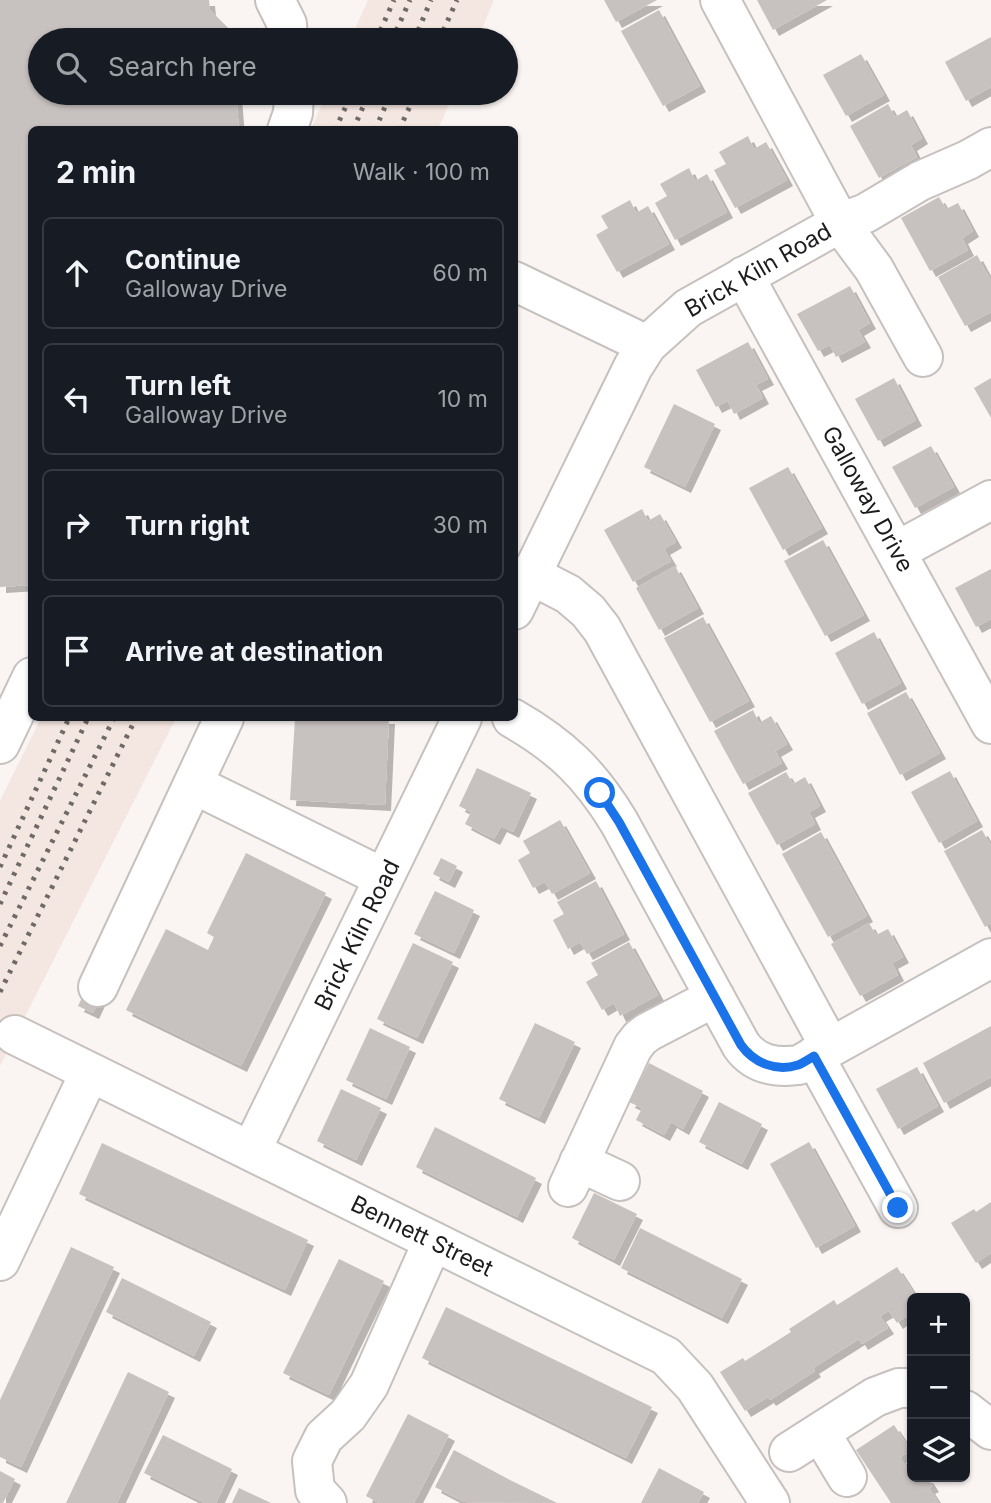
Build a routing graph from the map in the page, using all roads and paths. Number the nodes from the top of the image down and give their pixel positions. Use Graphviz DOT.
graph roads {
  1 [pos="275,0"];
  2 [pos="720,0"];
  3 [pos="287,28"];
  4 [pos="293,105"];
  5 [pos="288,126"];
  6 [pos="991,147"];
  7 [pos="840,223"];
  8 [pos="744,276"];
  9 [pos="518,283"];
  10 [pos="647,345"];
  11 [pos="923,357"];
  12 [pos="991,500"];
  13 [pos="897,551"];
  14 [pos="531,575"];
  15 [pos="518,602"];
  16 [pos="28,685"];
  17 [pos="223,721"];
  18 [pos="461,721"];
  19 [pos="517,721"];
  20 [pos="991,723"];
  21 [pos="0,744"];
  22 [pos="193,784"];
  23 [pos="384,878"];
  24 [pos="991,958"];
  25 [pos="98,987"];
  26 [pos="715,997"];
  27 [pos="15,1035"];
  28 [pos="822,1052"];
  29 [pos="90,1072"];
  30 [pos="251,1151"];
  31 [pos="620,1181"];
  32 [pos="898,1208"];
  33 [pos="433,1241"];
  34 [pos="0,1261"];
  35 [pos="907,1388"];
  36 [pos="970,1414"];
  37 [pos="991,1430"];
  38 [pos="846,1477"];
  39 [pos="327,1503"];
  40 [pos="770,1503"];
  1 -- 3 [label="street"];
  2 -- 7 [label="street, Brick Kiln Road"];
  4 -- 5 [label="street"];
  6 -- 7 [label="street"];
  7 -- 8 [label="street, Brick Kiln Road"];
  7 -- 11 [label="street"];
  8 -- 10 [label="street, Brick Kiln Road"];
  8 -- 13 [label="street, Galloway Drive"];
  9 -- 10 [label="street"];
  10 -- 14 [label="street, Brick Kiln Road"];
  12 -- 13 [label="street"];
  13 -- 20 [label="street, Galloway Drive"];
  14 -- 15 [label="street, Brick Kiln Road"];
  14 -- 28 [label="street"];
  16 -- 21 [label="street"];
  17 -- 22 [label="street"];
  18 -- 23 [label="street, Brick Kiln Road"];
  19 -- 26 [label="street"];
  22 -- 23 [label="street"];
  22 -- 25 [label="street"];
  23 -- 30 [label="street, Brick Kiln Road"];
  24 -- 28 [label="street"];
  26 -- 28 [label="street"];
  26 -- 31 [label="street"];
  27 -- 29 [label="street, Bennett Street"];
  28 -- 32 [label="street"];
  29 -- 30 [label="street, Bennett Street"];
  29 -- 34 [label="street"];
  30 -- 33 [label="street, Bennett Street"];
  33 -- 39 [label="street"];
  33 -- 40 [label="street, Bennett Street"];
  35 -- 38 [label="street"];
  36 -- 37 [label="street"];
}
